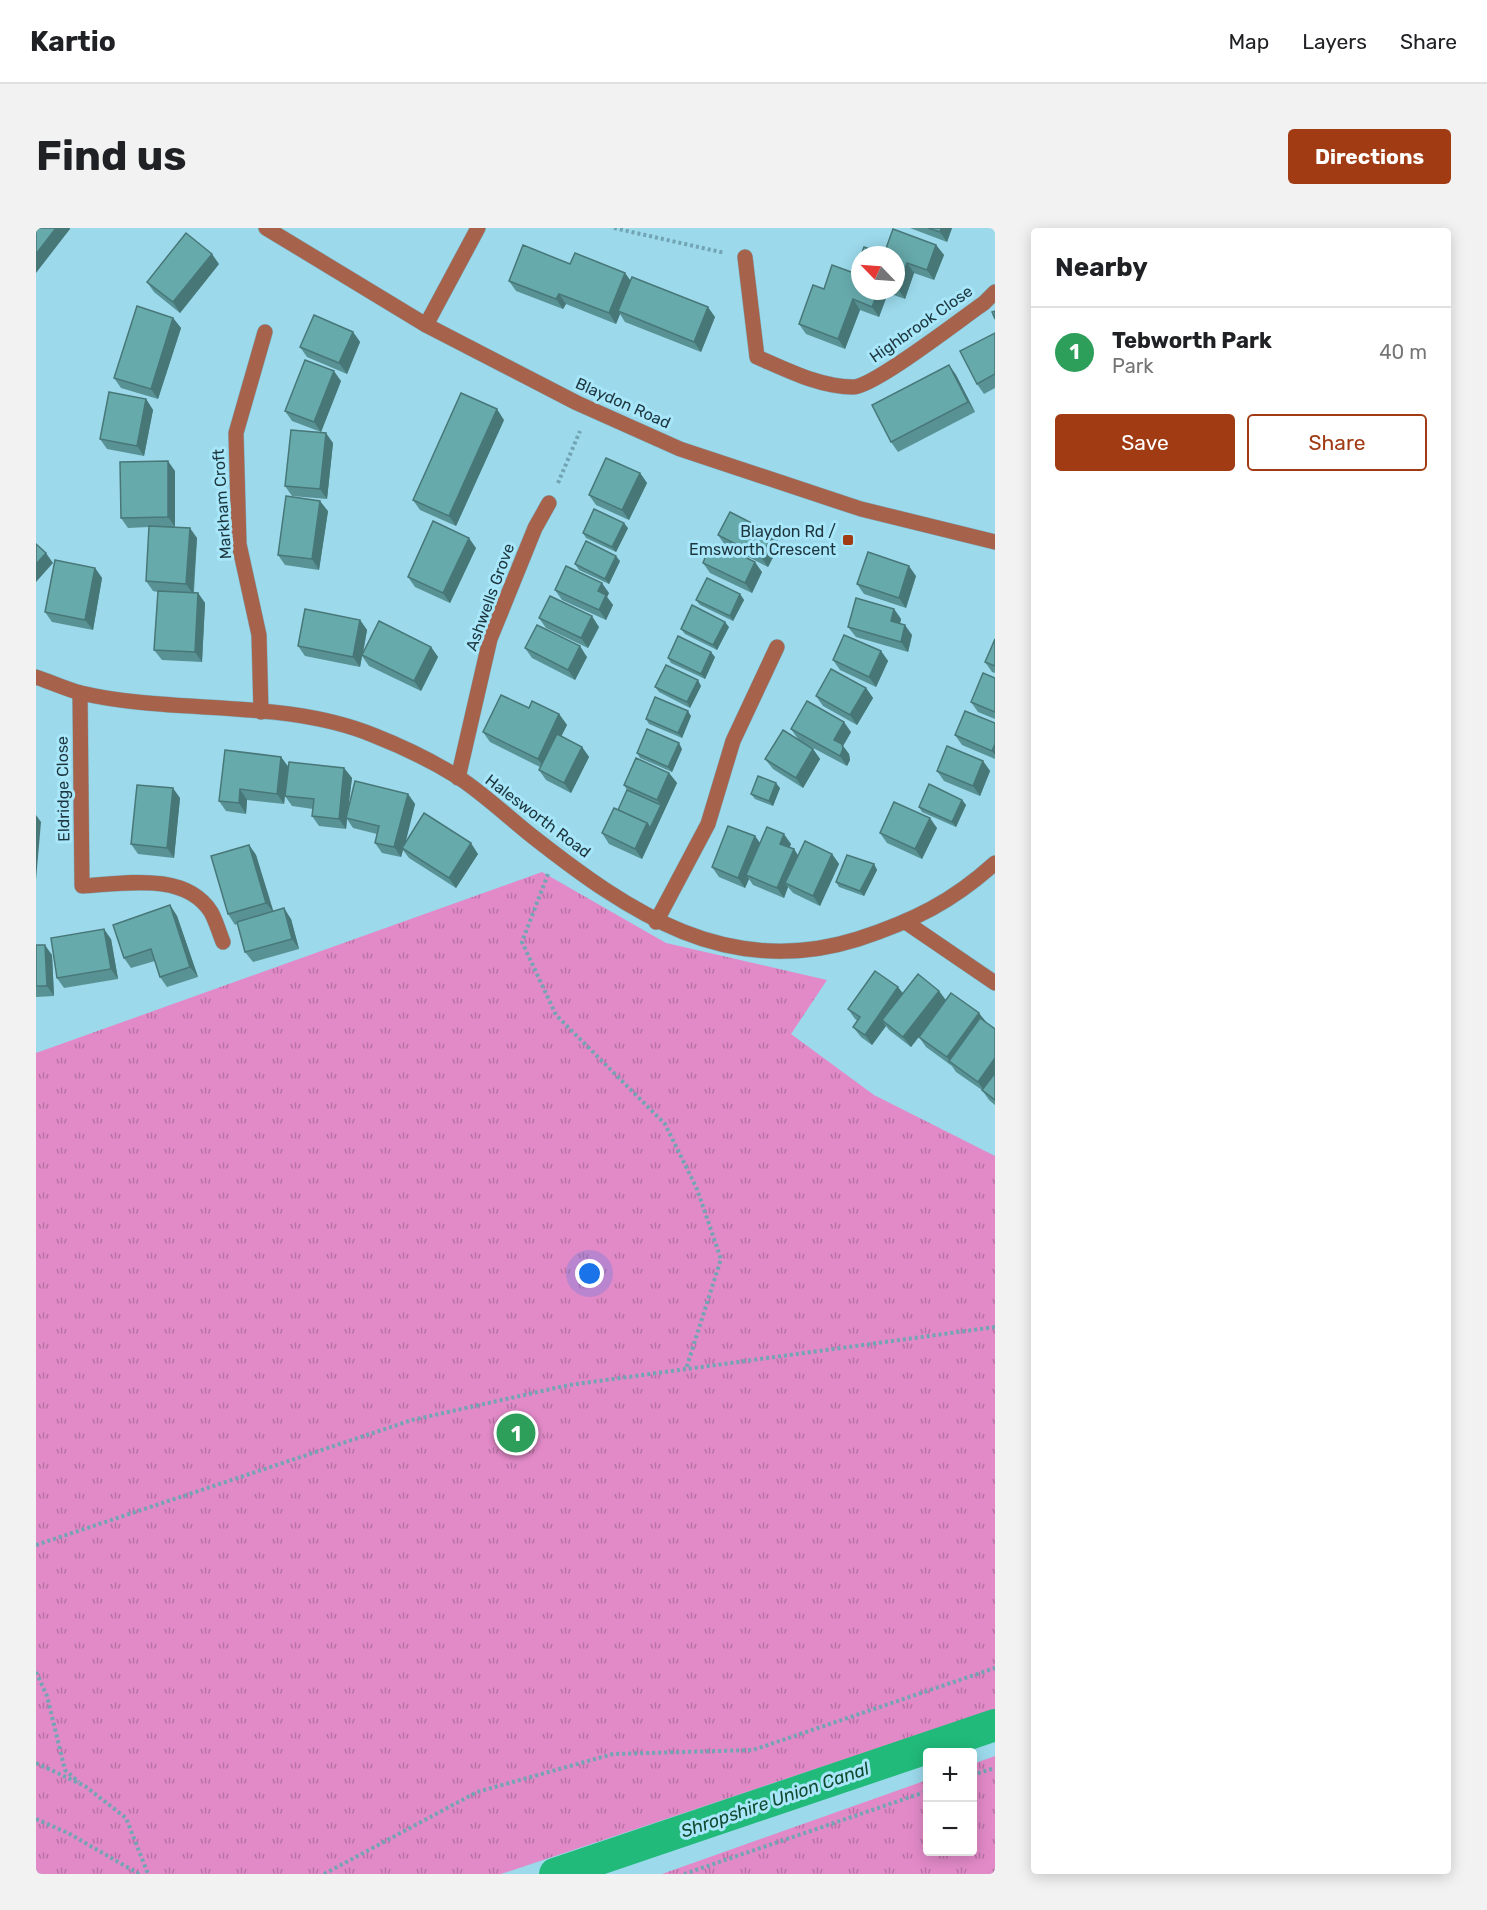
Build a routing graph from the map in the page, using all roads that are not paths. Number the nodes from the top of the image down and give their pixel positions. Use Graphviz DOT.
graph roads {
  1 [pos="266,228"];
  2 [pos="478,228"];
  3 [pos="745,257"];
  4 [pos="995,292"];
  5 [pos="426,325"];
  6 [pos="265,332"];
  7 [pos="549,503"];
  8 [pos="995,542"];
  9 [pos="777,647"];
  10 [pos="36,677"];
  11 [pos="80,693"];
  12 [pos="261,712"];
  13 [pos="458,778"];
  14 [pos="995,863"];
  15 [pos="656,922"];
  16 [pos="907,923"];
  17 [pos="223,942"];
  18 [pos="995,983"];
  1 -- 5 [label="street, Blaydon Road"];
  2 -- 5 [label="street"];
  3 -- 4 [label="street, Highbrook Close"];
  5 -- 8 [label="street, Blaydon Road"];
  6 -- 12 [label="street, Markham Croft"];
  7 -- 13 [label="street, Ashwells Grove"];
  9 -- 15 [label="street"];
  10 -- 11 [label="street, Halesworth Road"];
  11 -- 12 [label="street, Halesworth Road"];
  11 -- 17 [label="street, Eldridge Close"];
  12 -- 13 [label="street, Halesworth Road"];
  13 -- 15 [label="street, Halesworth Road"];
  14 -- 16 [label="street, Halesworth Road"];
  15 -- 16 [label="street, Halesworth Road"];
  16 -- 18 [label="street"];
}
